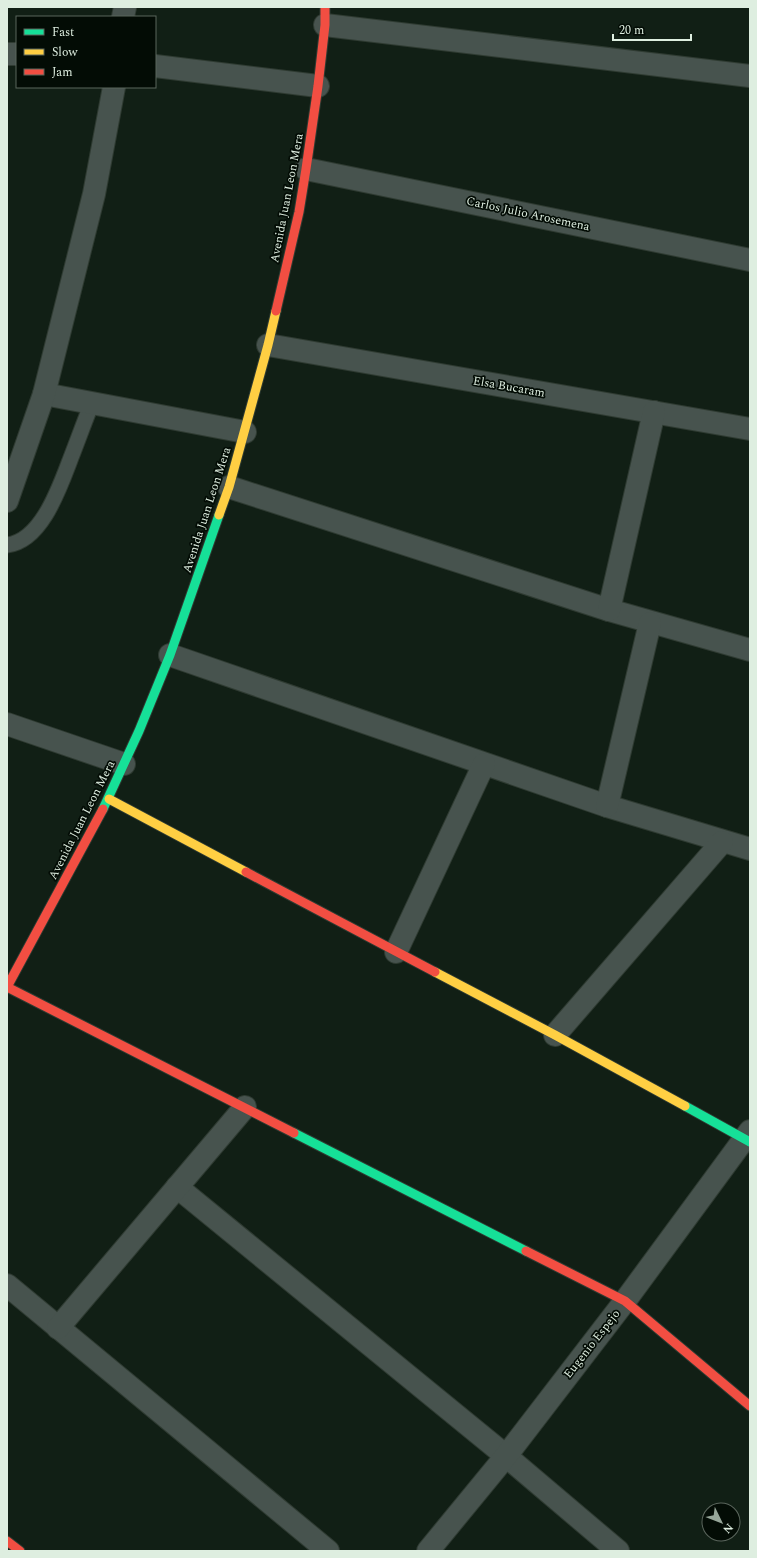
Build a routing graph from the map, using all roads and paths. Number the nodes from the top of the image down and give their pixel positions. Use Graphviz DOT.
graph roads {
  1 [pos="325,16"];
  2 [pos="156,66"];
  3 [pos="750,76"];
  4 [pos="318,86"];
  5 [pos="114,88"];
  6 [pos="306,169"];
  7 [pos="750,260"];
  8 [pos="268,344"];
  9 [pos="44,394"];
  10 [pos="92,403"];
  11 [pos="654,412"];
  12 [pos="750,429"];
  13 [pos="245,432"];
  14 [pos="229,486"];
  15 [pos="7,501"];
  16 [pos="7,545"];
  17 [pos="609,610"];
  18 [pos="650,623"];
  19 [pos="750,650"];
  20 [pos="170,655"];
  21 [pos="7,724"];
  22 [pos="124,764"];
  23 [pos="484,764"];
  24 [pos="109,798"];
  25 [pos="607,806"];
  26 [pos="722,842"];
  27 [pos="750,850"];
  28 [pos="396,952"];
  29 [pos="7,987"];
  30 [pos="555,1035"];
  31 [pos="244,1107"];
  32 [pos="748,1137"];
  33 [pos="178,1187"];
  34 [pos="7,1285"];
  35 [pos="625,1301"];
  36 [pos="58,1328"];
  37 [pos="750,1406"];
  38 [pos="506,1456"];
  39 [pos="7,1541"];
  40 [pos="20,1551"];
  41 [pos="328,1551"];
  42 [pos="428,1551"];
  43 [pos="618,1551"];
  1 -- 3 [label="street"];
  1 -- 4 [label="street, Avenida Juan Leon Mera"];
  2 -- 4 [label="street"];
  4 -- 6 [label="street, Avenida Juan Leon Mera"];
  5 -- 9 [label="street"];
  6 -- 7 [label="street, Carlos Julio Arosemena"];
  6 -- 8 [label="street, Avenida Juan Leon Mera"];
  8 -- 11 [label="street, Elsa Bucaram"];
  8 -- 13 [label="street, Avenida Juan Leon Mera"];
  9 -- 10 [label="street"];
  9 -- 15 [label="street"];
  10 -- 13 [label="street"];
  10 -- 16 [label="lane"];
  11 -- 12 [label="street, Elsa Bucaram"];
  11 -- 17 [label="street"];
  13 -- 14 [label="street, Avenida Juan Leon Mera"];
  14 -- 17 [label="street"];
  14 -- 20 [label="street, Avenida Juan Leon Mera"];
  17 -- 18 [label="street"];
  18 -- 19 [label="street"];
  18 -- 25 [label="street"];
  20 -- 22 [label="street, Avenida Juan Leon Mera"];
  20 -- 23 [label="street"];
  21 -- 22 [label="street"];
  22 -- 24 [label="street, Avenida Juan Leon Mera"];
  23 -- 25 [label="street"];
  23 -- 28 [label="street"];
  24 -- 28 [label="street"];
  24 -- 29 [label="street, Avenida Juan Leon Mera"];
  25 -- 26 [label="street"];
  26 -- 27 [label="street"];
  26 -- 30 [label="street"];
  28 -- 30 [label="street"];
  29 -- 31 [label="street"];
  30 -- 32 [label="street"];
  31 -- 33 [label="street"];
  31 -- 35 [label="street"];
  32 -- 35 [label="street, Eugenio Espejo"];
  33 -- 36 [label="street"];
  33 -- 38 [label="street"];
  34 -- 36 [label="street"];
  35 -- 37 [label="street"];
  35 -- 38 [label="street, Eugenio Espejo"];
  36 -- 41 [label="street"];
  38 -- 42 [label="street, Eugenio Espejo"];
  38 -- 43 [label="street"];
  39 -- 40 [label="street"];
}
